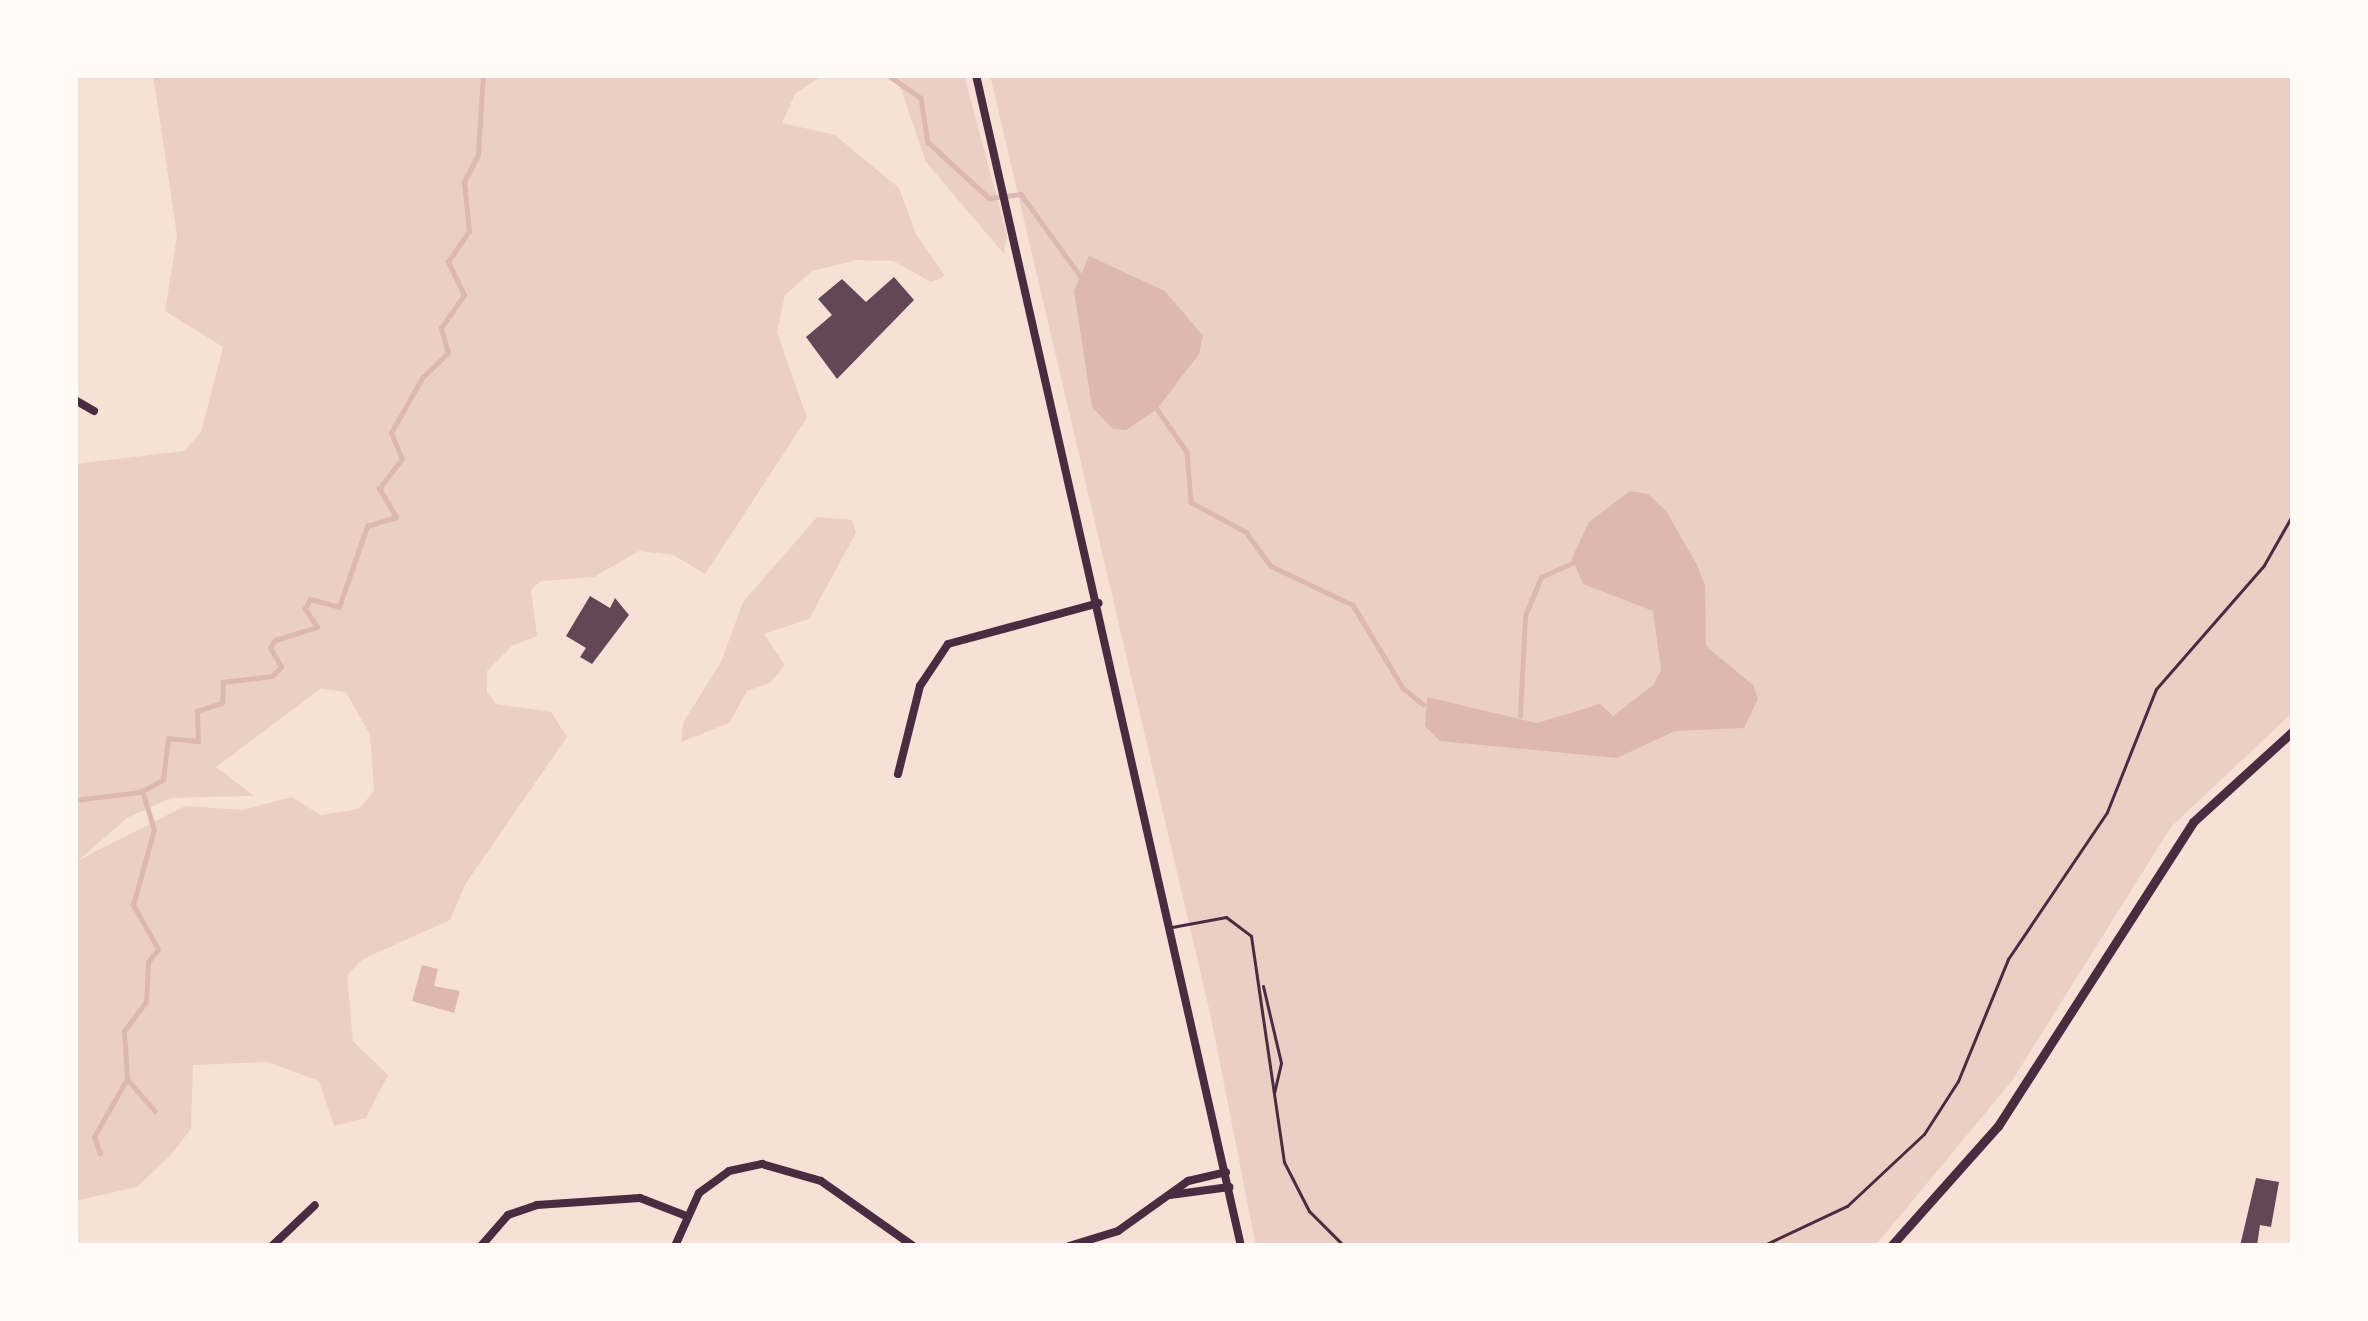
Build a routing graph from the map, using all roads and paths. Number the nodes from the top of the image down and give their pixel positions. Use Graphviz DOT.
graph roads {
  1 [pos="976,75"];
  2 [pos="75,400"];
  3 [pos="94,411"];
  4 [pos="2293,514"];
  5 [pos="1099,603"];
  6 [pos="2293,730"];
  7 [pos="898,774"];
  8 [pos="1172,927"];
  9 [pos="1261,982"];
  10 [pos="1274,1094"];
  11 [pos="1226,1172"];
  12 [pos="1229,1187"];
  13 [pos="1169,1195"];
  14 [pos="315,1205"];
  15 [pos="684,1215"];
  16 [pos="272,1246"];
  17 [pos="481,1246"];
  18 [pos="675,1246"];
  19 [pos="913,1246"];
  20 [pos="1069,1246"];
  21 [pos="1241,1246"];
  22 [pos="1344,1246"];
  23 [pos="1762,1246"];
  24 [pos="1891,1246"];
  1 -- 5 [label="street"];
  2 -- 3 [label="street"];
  4 -- 23 [label="lane"];
  5 -- 7 [label="street"];
  5 -- 8 [label="street"];
  6 -- 24 [label="street"];
  8 -- 9 [label="lane"];
  8 -- 11 [label="street"];
  9 -- 10 [label="lane"];
  9 -- 10 [label="lane"];
  10 -- 22 [label="lane"];
  11 -- 12 [label="street"];
  11 -- 13 [label="street"];
  12 -- 13 [label="street"];
  12 -- 21 [label="street"];
  13 -- 20 [label="street"];
  14 -- 16 [label="street"];
  15 -- 17 [label="street"];
  15 -- 18 [label="street"];
  15 -- 19 [label="street"];
}
